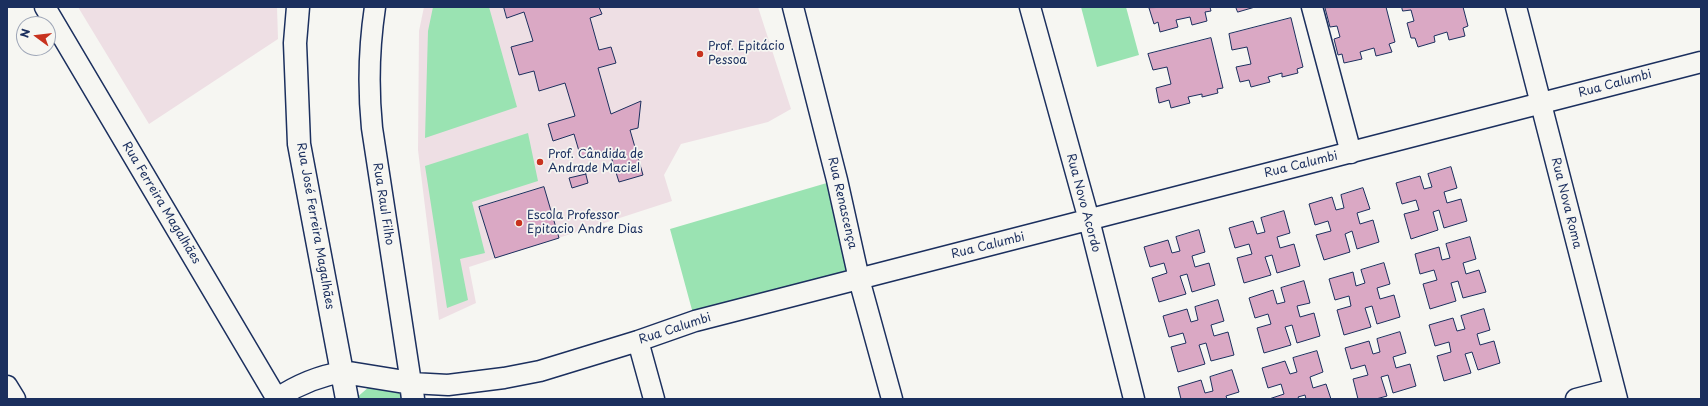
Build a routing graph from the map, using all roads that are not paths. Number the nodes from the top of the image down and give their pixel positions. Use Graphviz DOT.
graph roads {
  1 [pos="45,7"];
  2 [pos="298,7"];
  3 [pos="375,7"];
  4 [pos="793,7"];
  5 [pos="1030,7"];
  6 [pos="1312,7"];
  7 [pos="1516,7"];
  8 [pos="1701,62"];
  9 [pos="1541,104"];
  10 [pos="1351,153"];
  11 [pos="1089,220"];
  12 [pos="859,279"];
  13 [pos="638,341"];
  14 [pos="343,372"];
  15 [pos="7,386"];
  16 [pos="412,391"];
  17 [pos="1615,394"];
  18 [pos="15,399"];
  19 [pos="276,399"];
  20 [pos="347,399"];
  21 [pos="654,399"];
  22 [pos="892,399"];
  23 [pos="1134,399"];
  24 [pos="1576,399"];
  1 -- 19 [label="street, Rua Ferreira Magalhães"];
  2 -- 14 [label="main road, Rua José Ferreira Magalhães"];
  3 -- 16 [label="street, Rua Raul Filho"];
  4 -- 12 [label="street, Rua Renascença"];
  5 -- 11 [label="street, Rua Novo Acordo"];
  6 -- 10 [label="street"];
  7 -- 9 [label="street, Rua Nova Roma"];
  8 -- 9 [label="street, Rua Calumbi"];
  9 -- 10 [label="street, Rua Calumbi"];
  9 -- 17 [label="street, Rua Nova Roma"];
  10 -- 11 [label="street, Rua Calumbi"];
  11 -- 12 [label="street, Rua Calumbi"];
  11 -- 23 [label="street, Rua Novo Acordo"];
  12 -- 13 [label="street, Rua Calumbi"];
  12 -- 22 [label="street, Rua Renascença"];
  13 -- 16 [label="street, Rua Calumbi"];
  13 -- 21 [label="street"];
  14 -- 16 [label="main road, Rua Calumbi"];
  14 -- 19 [label="street, Rua Calumbi"];
  14 -- 20 [label="main road, Rua José Ferreira Magalhães"];
  15 -- 18 [label="street"];
  17 -- 24 [label="street"];
}
